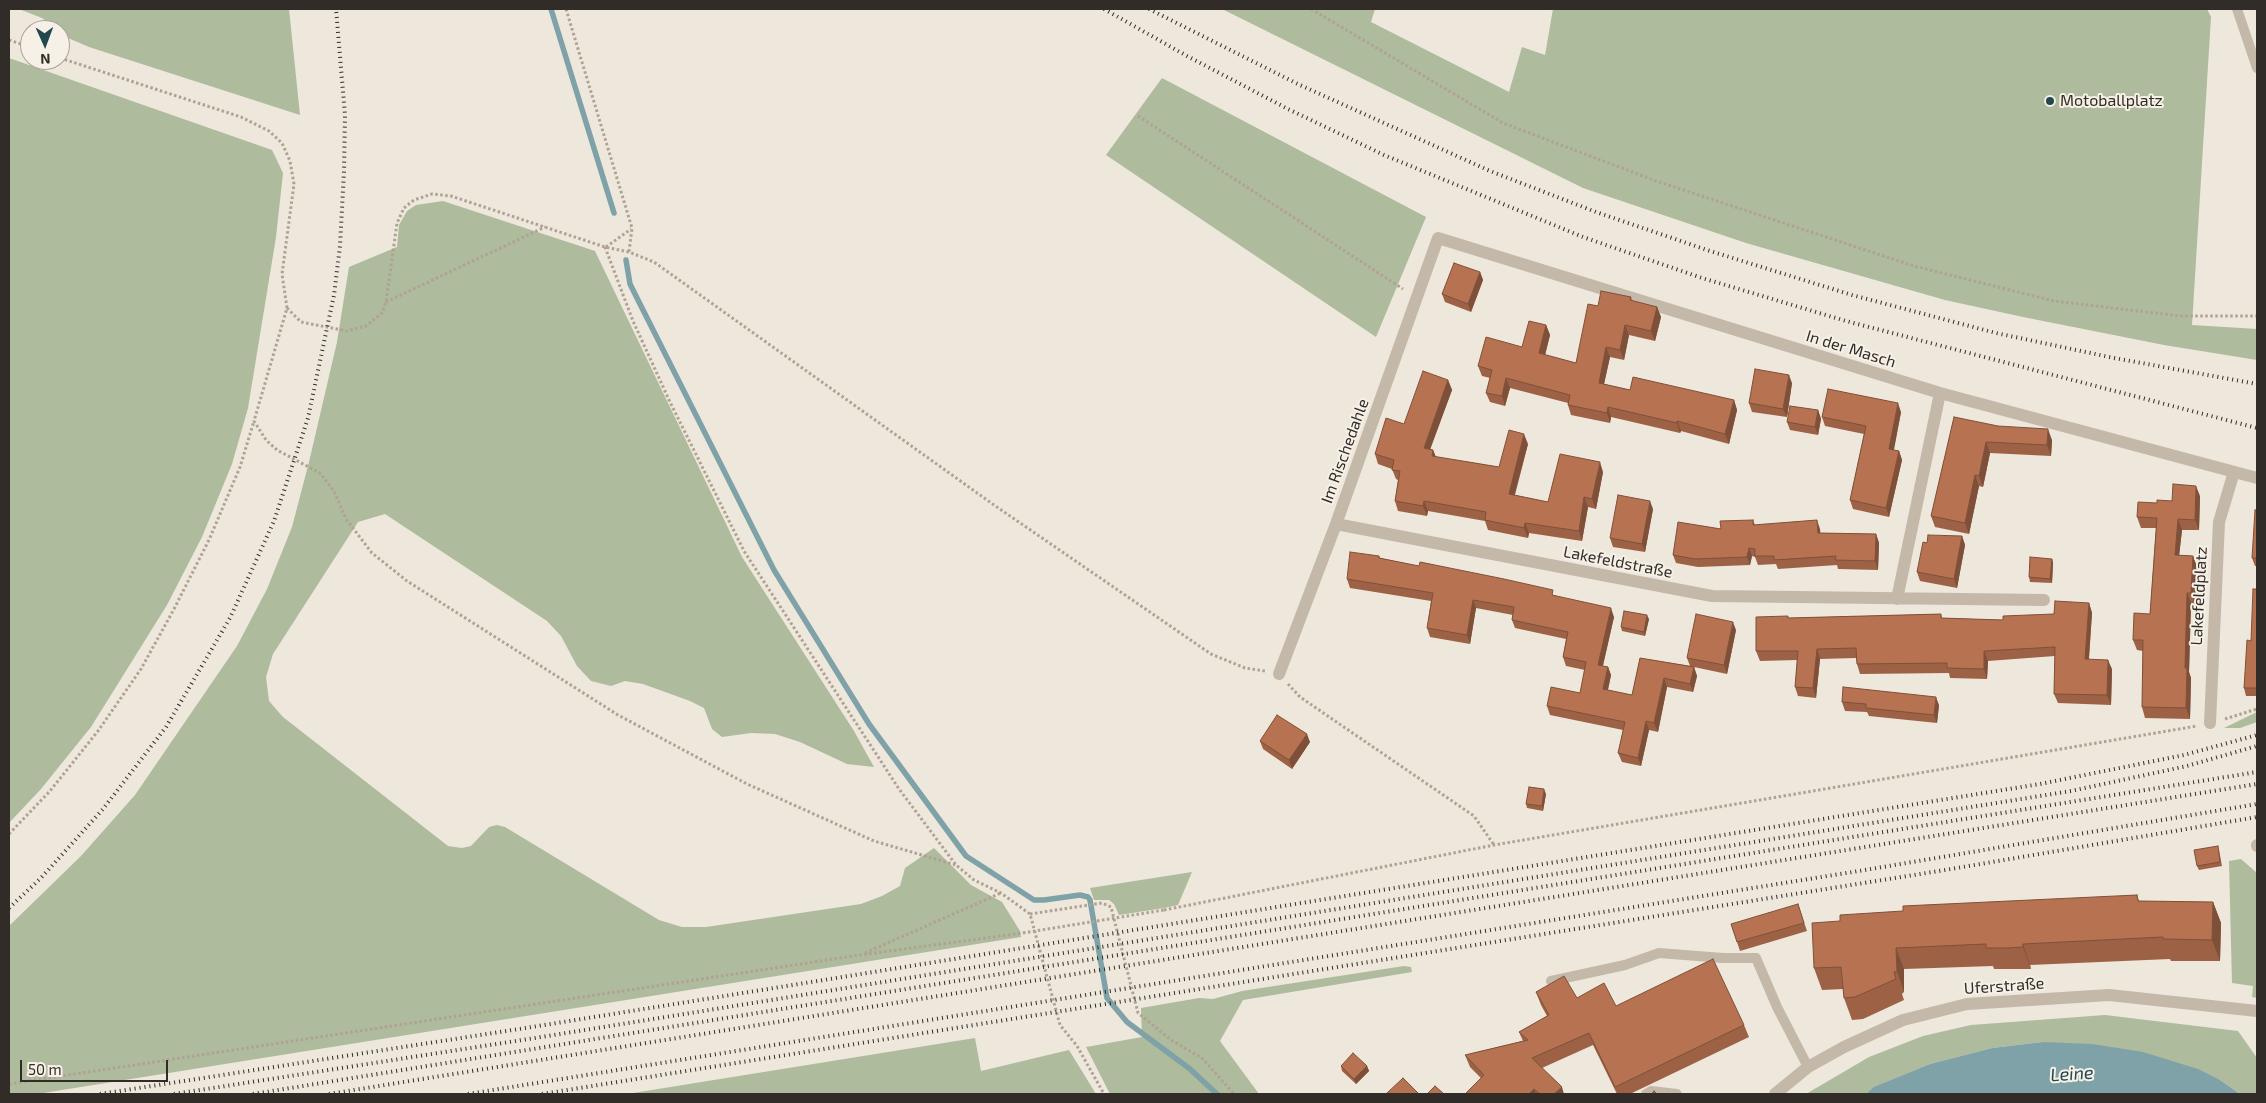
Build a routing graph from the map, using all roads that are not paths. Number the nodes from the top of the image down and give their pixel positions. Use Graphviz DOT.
graph roads {
  1 [pos="2237,9"];
  2 [pos="2257,68"];
  3 [pos="1438,238"];
  4 [pos="1940,393"];
  5 [pos="2234,472"];
  6 [pos="2257,478"];
  7 [pos="1336,524"];
  8 [pos="1897,599"];
  9 [pos="2044,600"];
  10 [pos="1279,674"];
  11 [pos="2210,723"];
  12 [pos="1551,981"];
  13 [pos="2257,1011"];
  14 [pos="1808,1068"];
  15 [pos="1646,1094"];
  16 [pos="1678,1094"];
  17 [pos="1775,1094"];
  1 -- 2 [label="lane"];
  3 -- 4 [label="street, In der Masch"];
  3 -- 7 [label="street, Im Rischedahle"];
  4 -- 5 [label="street, In der Masch"];
  4 -- 8 [label="street"];
  5 -- 6 [label="street, In der Masch"];
  5 -- 11 [label="street, Lakefeldplatz"];
  7 -- 8 [label="street, Lakefeldstraße"];
  7 -- 10 [label="street, Im Rischedahle"];
  8 -- 9 [label="street, Lakefeldstraße"];
  12 -- 14 [label="lane"];
  13 -- 14 [label="street, Uferstraße"];
  14 -- 17 [label="street, Uferstraße"];
  15 -- 16 [label="lane"];
}
